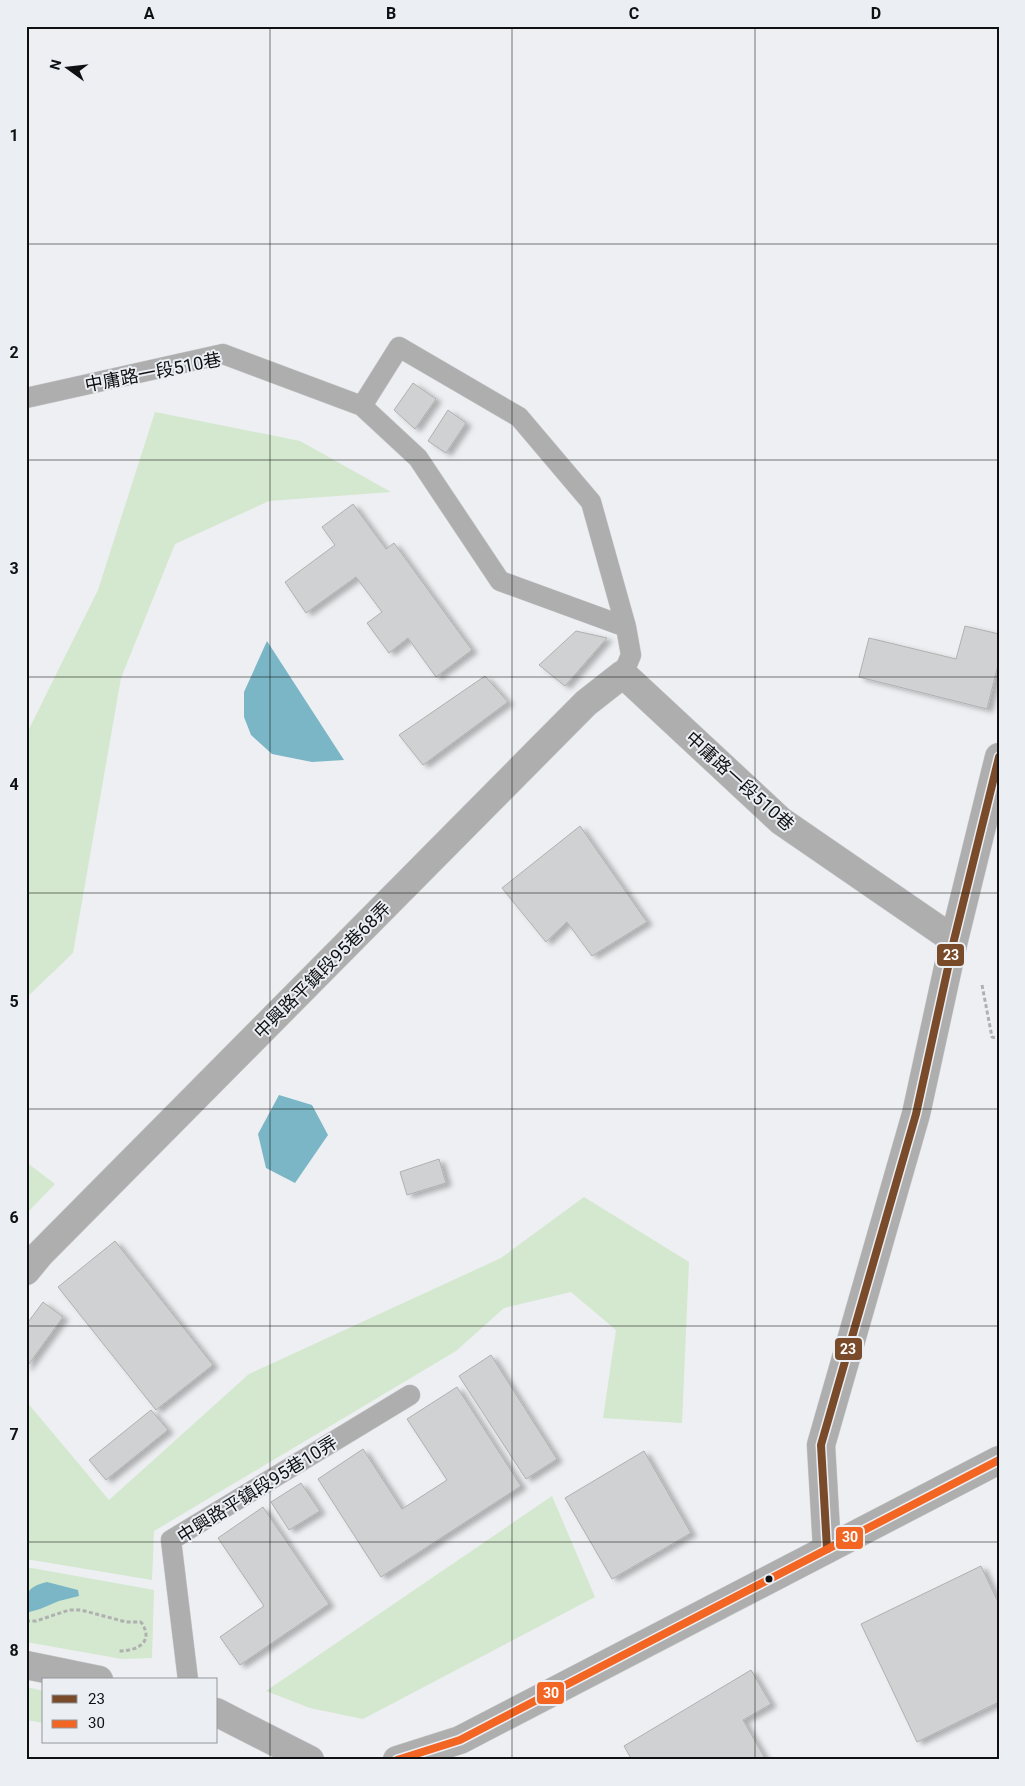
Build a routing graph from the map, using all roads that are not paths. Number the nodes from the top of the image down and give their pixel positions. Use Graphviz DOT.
graph roads {
  1 [pos="26,398"];
  2 [pos="362,406"];
  3 [pos="626,628"];
  4 [pos="624,674"];
  5 [pos="999,757"];
  6 [pos="954,940"];
  7 [pos="26,1271"];
  8 [pos="410,1395"];
  9 [pos="999,1460"];
  10 [pos="827,1549"];
  11 [pos="26,1665"];
  12 [pos="92,1678"];
  13 [pos="188,1678"];
  14 [pos="218,1713"];
  15 [pos="310,1760"];
  16 [pos="397,1760"];
  1 -- 2 [label="lane, 中庸路一段510巷"];
  2 -- 3 [label="lane, 中庸路一段510巷"];
  2 -- 3 [label="lane"];
  3 -- 4 [label="lane"];
  4 -- 6 [label="street, 中庸路一段510巷"];
  4 -- 7 [label="street, 中興路平鎮段95巷68弄"];
  5 -- 6 [label="street"];
  6 -- 10 [label="street"];
  8 -- 13 [label="lane, 中興路平鎮段95巷10弄"];
  9 -- 10 [label="street"];
  10 -- 16 [label="street"];
  11 -- 12 [label="street"];
  14 -- 15 [label="street"];
}
